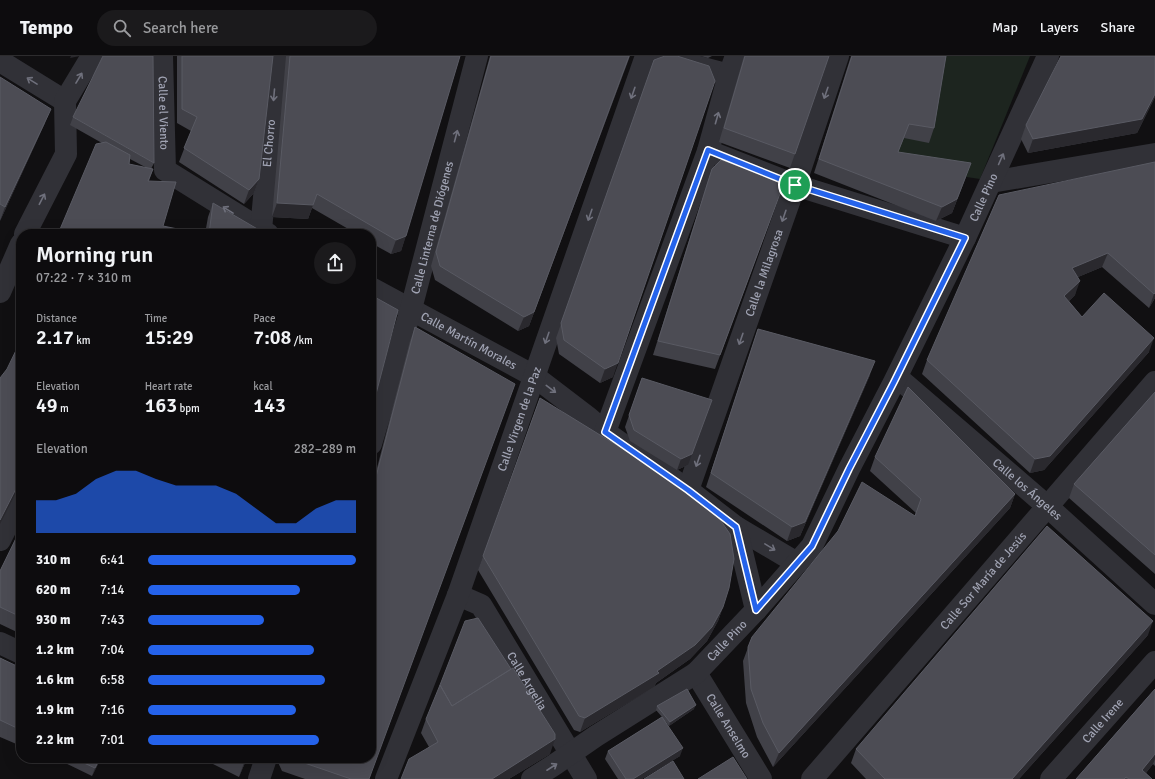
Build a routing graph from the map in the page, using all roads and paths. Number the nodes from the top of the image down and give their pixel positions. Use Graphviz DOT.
graph roads {
  1 [pos="92,56"];
  2 [pos="162,56"];
  3 [pos="277,56"];
  4 [pos="477,56"];
  5 [pos="646,56"];
  6 [pos="658,56"];
  7 [pos="838,56"];
  8 [pos="1048,56"];
  9 [pos="0,61"];
  10 [pos="733,65"];
  11 [pos="65,101"];
  12 [pos="708,150"];
  13 [pos="1155,154"];
  14 [pos="991,182"];
  15 [pos="795,185"];
  16 [pos="30,229"];
  17 [pos="259,229"];
  18 [pos="264,229"];
  19 [pos="965,238"];
  20 [pos="16,260"];
  21 [pos="8,286"];
  22 [pos="376,291"];
  23 [pos="411,309"];
  24 [pos="534,376"];
  25 [pos="897,377"];
  26 [pos="1155,382"];
  27 [pos="376,427"];
  28 [pos="605,432"];
  29 [pos="688,490"];
  30 [pos="1047,506"];
  31 [pos="16,508"];
  32 [pos="736,527"];
  33 [pos="0,540"];
  34 [pos="797,563"];
  35 [pos="458,595"];
  36 [pos="1155,604"];
  37 [pos="756,610"];
  38 [pos="0,643"];
  39 [pos="16,651"];
  40 [pos="1155,662"];
  41 [pos="696,673"];
  42 [pos="571,753"];
  43 [pos="264,763"];
  44 [pos="259,779"];
  45 [pos="386,779"];
  46 [pos="532,779"];
  47 [pos="586,779"];
  48 [pos="761,779"];
  49 [pos="812,779"];
  50 [pos="1051,779"];
  11 -- 1 [label="street, one-way"];
  17 -- 2 [label="street, Calle el Viento, one-way"];
  3 -- 18 [label="street, El Chorro, one-way"];
  23 -- 4 [label="street, Calle Linterna de Diógenes, one-way"];
  5 -- 24 [label="street, Calle Virgen de la Paz, one-way"];
  6 -- 10 [label="street"];
  7 -- 15 [label="street, Calle la Milagrosa, one-way"];
  14 -- 8 [label="street, Calle Pino, one-way"];
  11 -- 9 [label="street, one-way"];
  12 -- 10 [label="street, one-way"];
  16 -- 11 [label="street, one-way"];
  12 -- 15 [label="street"];
  12 -- 28 [label="street"];
  13 -- 14 [label="street"];
  14 -- 19 [label="street, Calle Pino"];
  15 -- 19 [label="street"];
  15 -- 29 [label="street, Calle la Milagrosa, one-way"];
  19 -- 25 [label="street, Calle Pino"];
  20 -- 21 [label="street"];
  22 -- 23 [label="street, Calle Martín Morales"];
  23 -- 24 [label="street, Calle Martín Morales"];
  23 -- 27 [label="street, Calle Linterna de Diógenes"];
  24 -- 28 [label="street, Calle Martín Morales, one-way"];
  24 -- 35 [label="street, Calle Virgen de la Paz"];
  25 -- 30 [label="street, Calle los Ángeles"];
  25 -- 34 [label="street, Calle Pino"];
  26 -- 30 [label="street, Calle Sor María de Jesús"];
  28 -- 29 [label="street, Calle Martín Morales"];
  29 -- 32 [label="street, Calle Martín Morales"];
  30 -- 36 [label="street, Calle los Ángeles"];
  30 -- 49 [label="street, Calle Sor María de Jesús"];
  31 -- 33 [label="street"];
  32 -- 34 [label="street, Calle Martín Morales, one-way"];
  32 -- 37 [label="street"];
  34 -- 37 [label="street, Calle Pino"];
  35 -- 42 [label="street, Calle Argelia"];
  35 -- 45 [label="street, Calle Virgen de la Paz"];
  37 -- 41 [label="street, Calle Pino"];
  38 -- 39 [label="street"];
  40 -- 50 [label="street, Calle Irene"];
  41 -- 42 [label="street, Calle Pino"];
  41 -- 48 [label="street, Calle Anselmo"];
  46 -- 42 [label="street, Calle Pino, one-way"];
  42 -- 47 [label="street, Calle Argelia"];
  43 -- 44 [label="street"];
}
